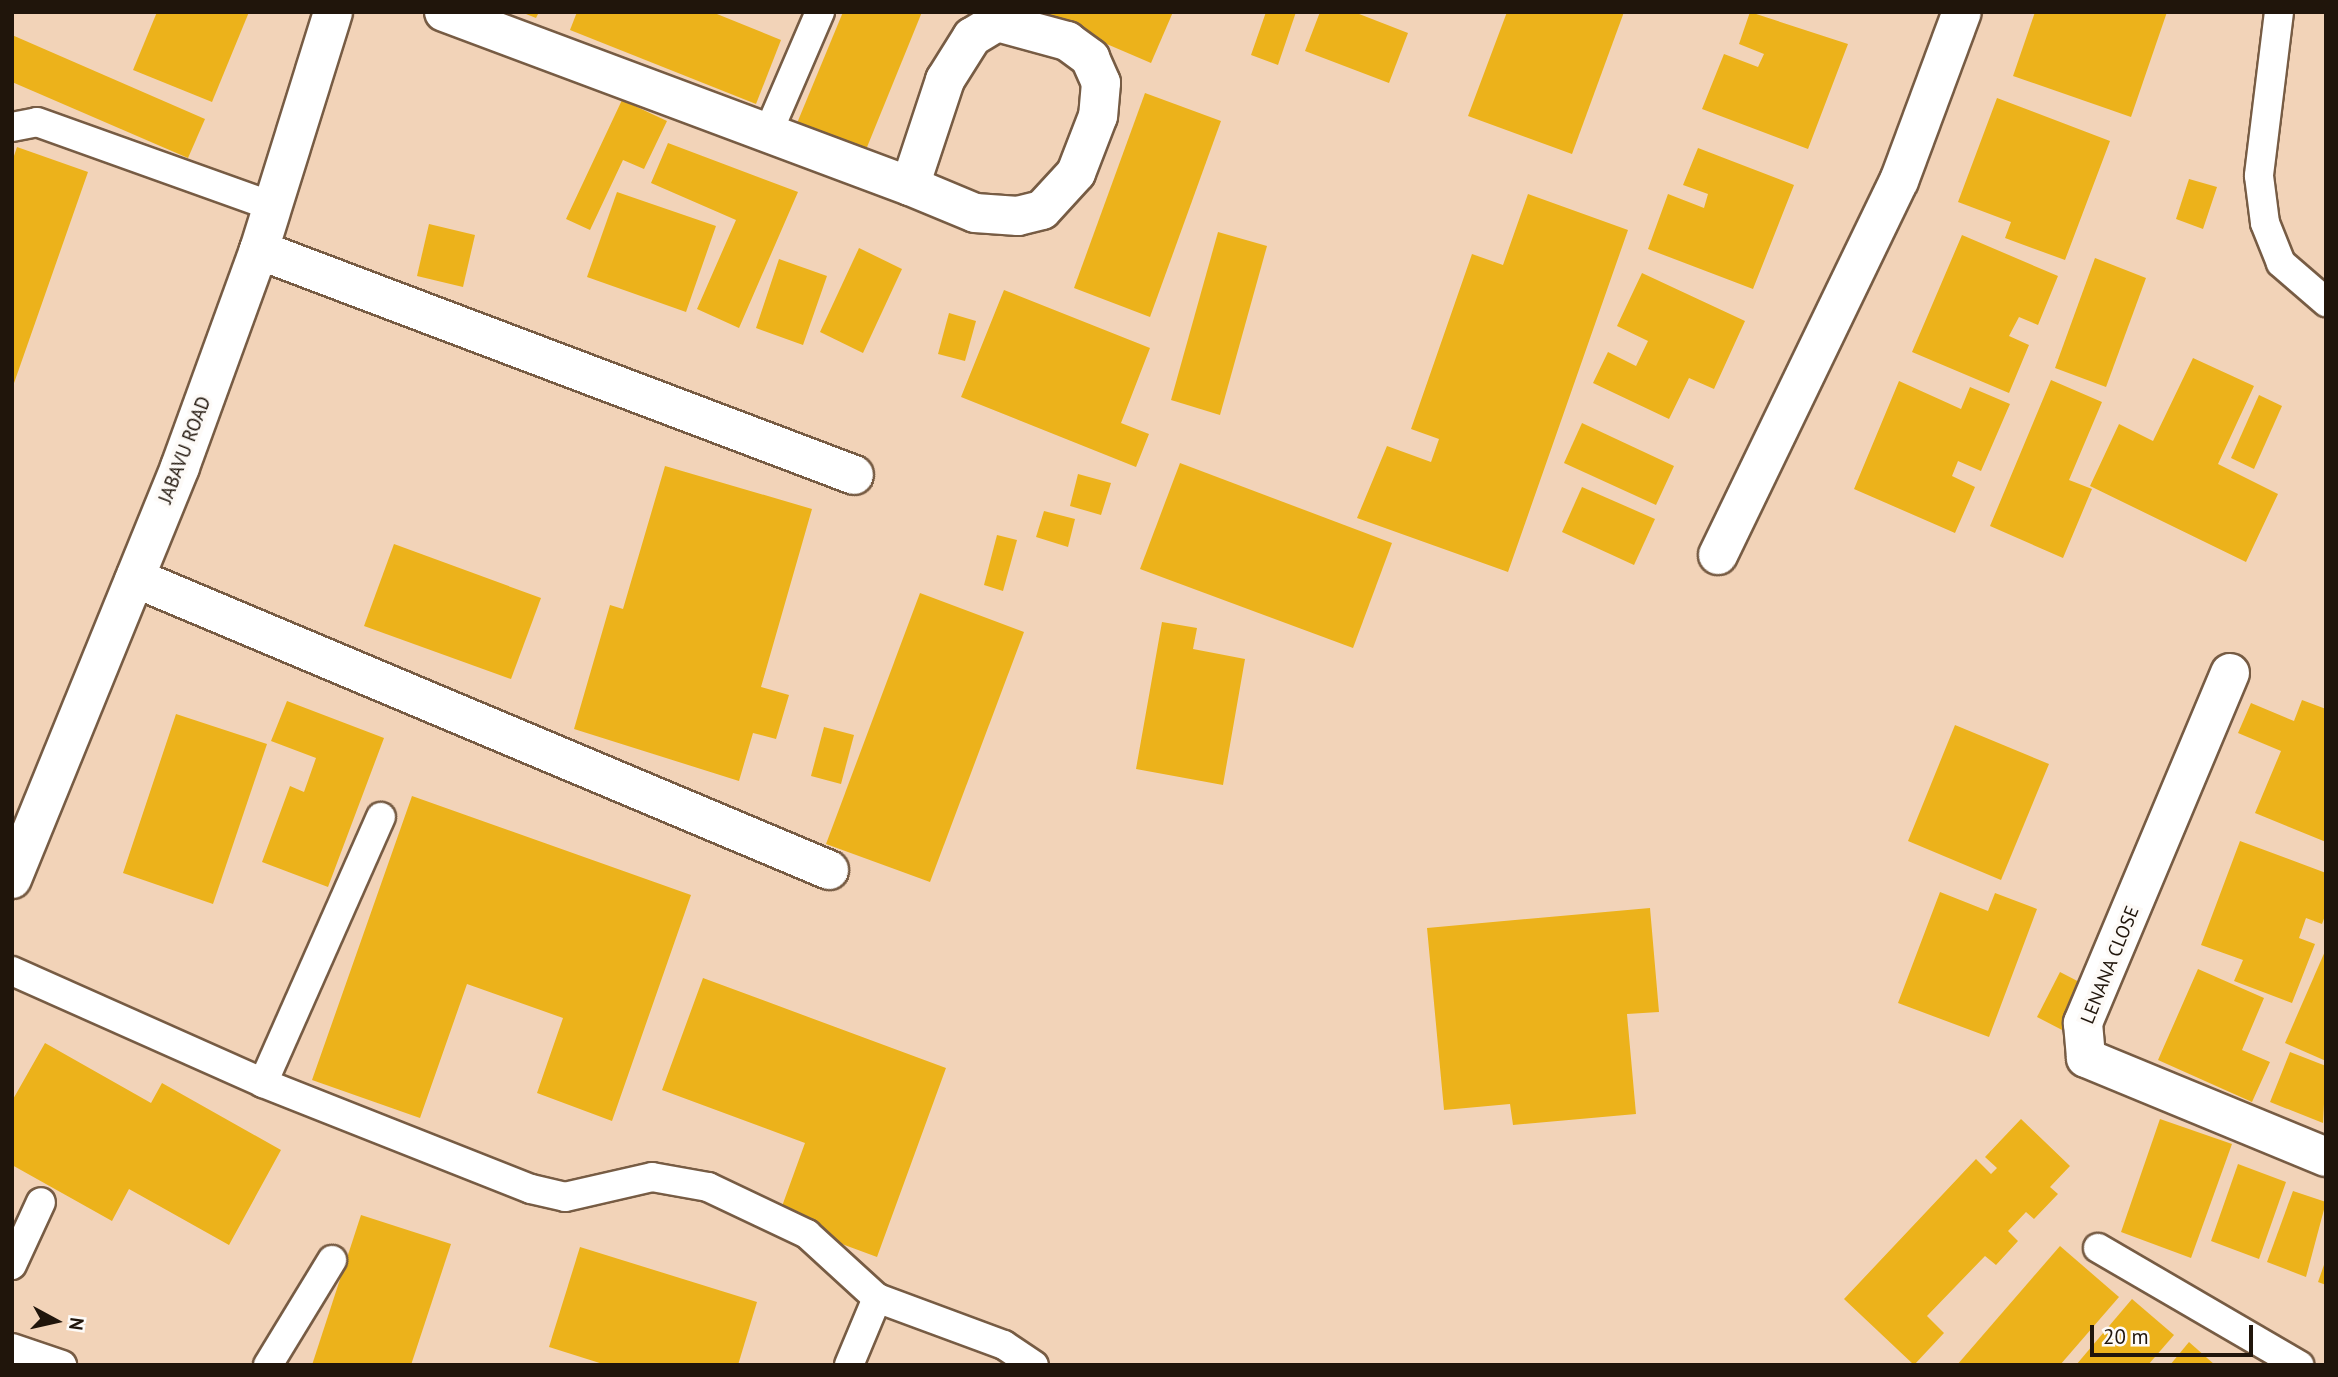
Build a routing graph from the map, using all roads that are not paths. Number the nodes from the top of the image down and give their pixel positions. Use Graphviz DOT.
graph roads {
  1 [pos="333,12"];
  2 [pos="444,12"];
  3 [pos="820,12"];
  4 [pos="1962,12"];
  5 [pos="2279,12"];
  6 [pos="12,127"];
  7 [pos="767,135"];
  8 [pos="910,186"];
  9 [pos="272,206"];
  10 [pos="259,250"];
  11 [pos="2326,302"];
  12 [pos="854,475"];
  13 [pos="1718,555"];
  14 [pos="135,578"];
  15 [pos="2230,673"];
  16 [pos="381,817"];
  17 [pos="829,870"];
  18 [pos="12,879"];
  19 [pos="12,971"];
  20 [pos="263,1083"];
  21 [pos="2326,1157"];
  22 [pos="41,1202"];
  23 [pos="2098,1248"];
  24 [pos="332,1260"];
  25 [pos="12,1265"];
  26 [pos="877,1298"];
  27 [pos="12,1348"];
  28 [pos="62,1365"];
  29 [pos="268,1365"];
  30 [pos="849,1365"];
  31 [pos="1034,1365"];
  32 [pos="2299,1365"];
  1 -- 9 [label="street, JABAVU ROAD"];
  2 -- 7 [label="street"];
  3 -- 7 [label="lane"];
  4 -- 13 [label="street"];
  5 -- 11 [label="lane"];
  6 -- 9 [label="lane"];
  7 -- 8 [label="street"];
  8 -- 8 [label="street"];
  9 -- 10 [label="street, JABAVU ROAD"];
  10 -- 12 [label="street"];
  10 -- 14 [label="street, JABAVU ROAD"];
  14 -- 17 [label="street"];
  14 -- 18 [label="street, JABAVU ROAD"];
  15 -- 21 [label="street, LENANA CLOSE"];
  16 -- 20 [label="lane"];
  19 -- 20 [label="lane"];
  20 -- 26 [label="lane"];
  22 -- 25 [label="lane"];
  23 -- 32 [label="lane"];
  24 -- 29 [label="lane"];
  26 -- 30 [label="lane"];
  26 -- 31 [label="lane"];
  27 -- 28 [label="lane"];
}
